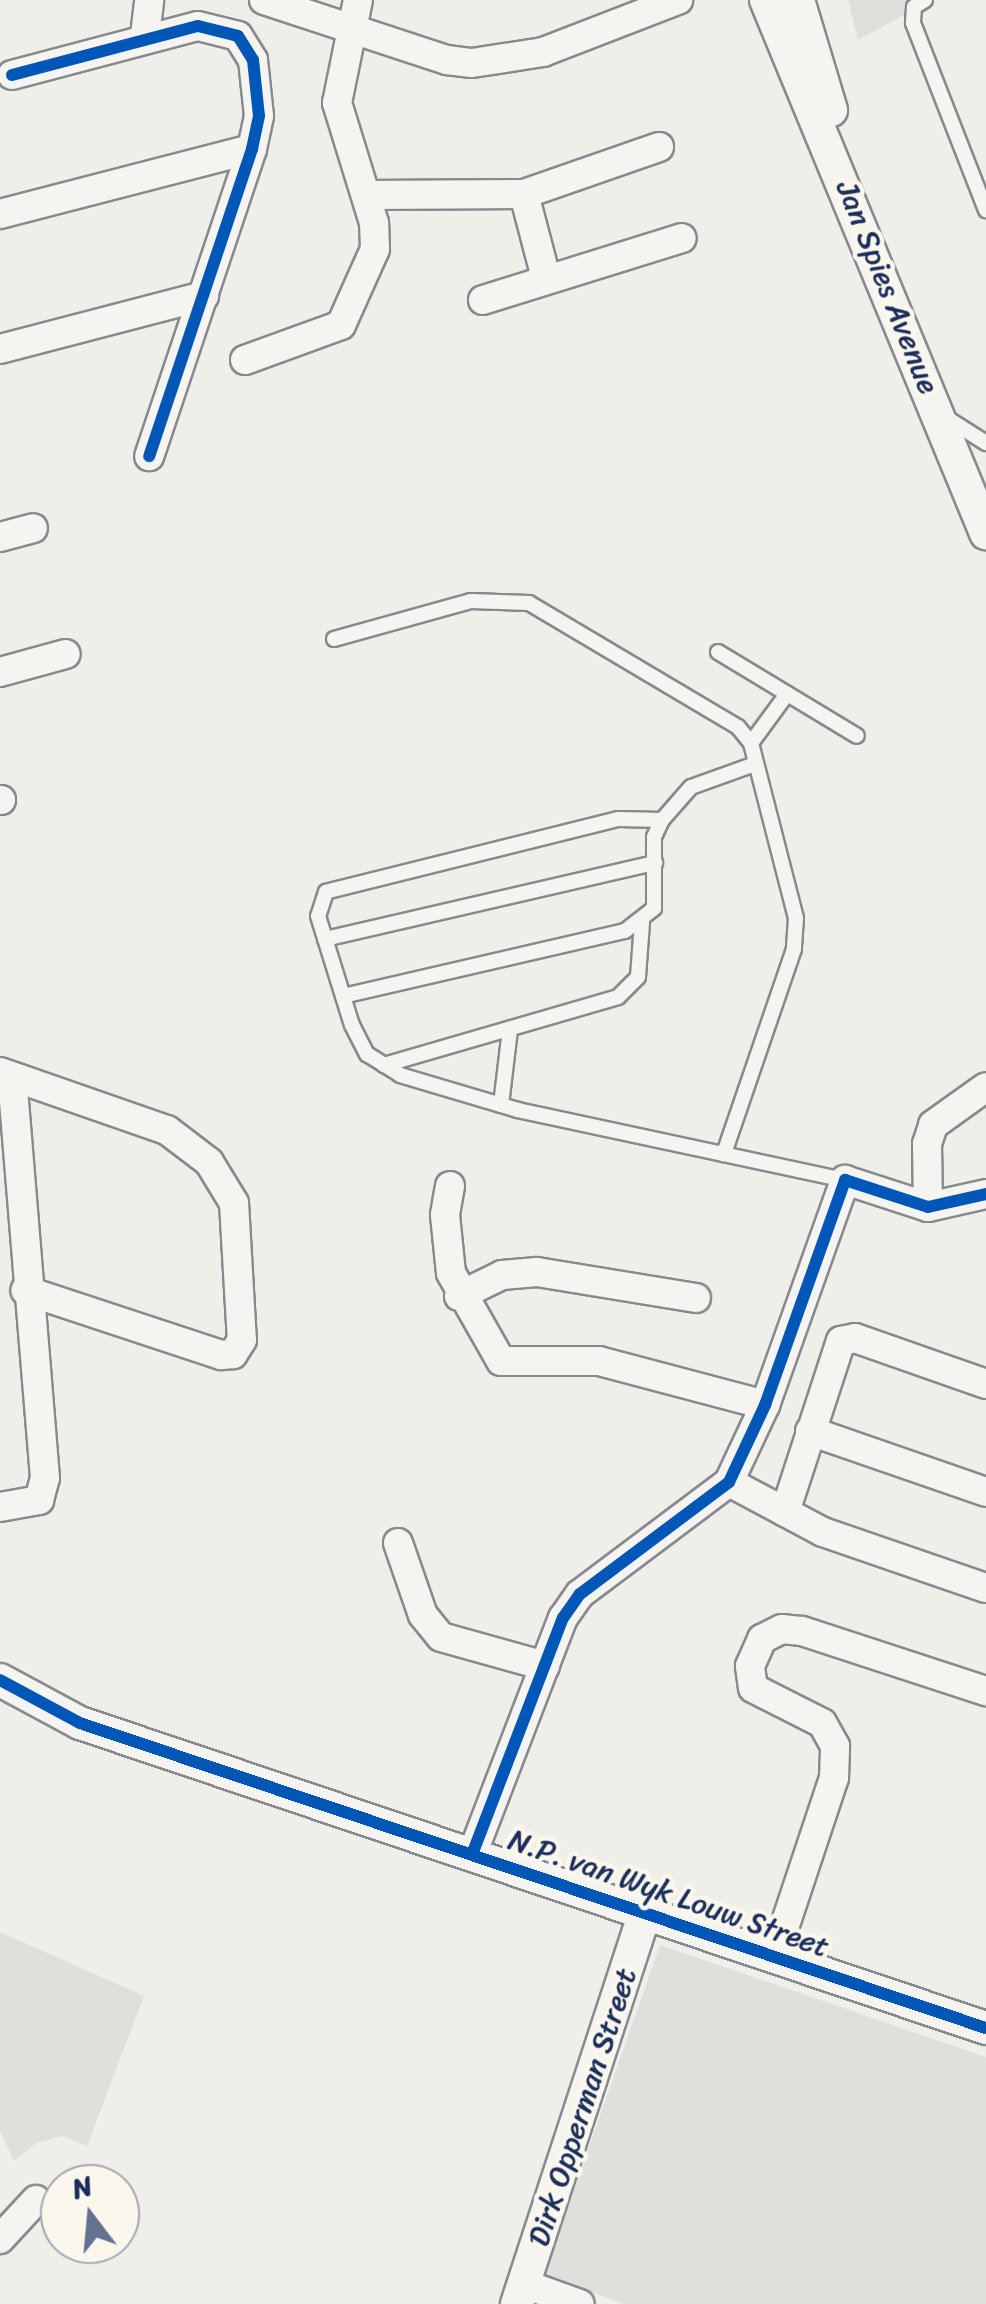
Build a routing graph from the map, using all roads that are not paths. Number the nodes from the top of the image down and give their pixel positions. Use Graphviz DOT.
graph roads {
  1 [pos="149,0"];
  2 [pos="264,0"];
  3 [pos="358,0"];
  4 [pos="678,0"];
  5 [pos="766,0"];
  6 [pos="798,0"];
  7 [pos="925,0"];
  8 [pos="348,29"];
  9 [pos="146,36"];
  10 [pos="12,75"];
  11 [pos="659,148"];
  12 [pos="252,149"];
  13 [pos="836,159"];
  14 [pos="524,194"];
  15 [pos="366,195"];
  16 [pos="984,202"];
  17 [pos="0,214"];
  18 [pos="682,238"];
  19 [pos="546,278"];
  20 [pos="204,296"];
  21 [pos="483,300"];
  22 [pos="0,349"];
  23 [pos="245,360"];
  24 [pos="940,414"];
  25 [pos="986,442"];
  26 [pos="149,456"];
  27 [pos="974,474"];
  28 [pos="34,528"];
  29 [pos="986,533"];
  30 [pos="0,538"];
  31 [pos="334,639"];
  32 [pos="718,652"];
  33 [pos="66,654"];
  34 [pos="0,672"];
  35 [pos="787,694"];
  36 [pos="857,736"];
  37 [pos="751,743"];
  38 [pos="756,764"];
  39 [pos="662,820"];
  40 [pos="655,863"];
  41 [pos="642,922"];
  42 [pos="325,939"];
  43 [pos="343,996"];
  44 [pos="510,1028"];
  45 [pos="384,1065"];
  46 [pos="6,1074"];
  47 [pos="986,1088"];
  48 [pos="502,1105"];
  49 [pos="724,1154"];
  50 [pos="845,1180"];
  51 [pos="450,1186"];
  52 [pos="986,1194"];
  53 [pos="928,1207"];
  54 [pos="16,1267"];
  55 [pos="459,1296"];
  56 [pos="696,1298"];
  57 [pos="986,1384"];
  58 [pos="766,1404"];
  59 [pos="810,1431"];
  60 [pos="730,1482"];
  61 [pos="986,1492"];
  62 [pos="0,1507"];
  63 [pos="786,1512"];
  64 [pos="398,1543"];
  65 [pos="984,1581"];
  66 [pos="545,1666"];
  67 [pos="0,1680"];
  68 [pos="986,1692"];
  69 [pos="473,1852"];
  70 [pos="646,1910"];
  71 [pos="775,1955"];
  72 [pos="986,2028"];
  73 [pos="36,2200"];
  74 [pos="0,2240"];
  75 [pos="521,2294"];
  76 [pos="580,2304"];
  1 -- 9 [label="street"];
  2 -- 8 [label="street"];
  3 -- 8 [label="street"];
  4 -- 8 [label="street"];
  5 -- 13 [label="street, Jan Spies Avenue"];
  6 -- 13 [label="street, Jan Spies Avenue"];
  7 -- 16 [label="lane"];
  8 -- 15 [label="street"];
  9 -- 10 [label="street"];
  9 -- 12 [label="street"];
  11 -- 14 [label="street"];
  12 -- 17 [label="street"];
  12 -- 20 [label="street"];
  13 -- 24 [label="street, Jan Spies Avenue"];
  14 -- 15 [label="street"];
  14 -- 19 [label="street"];
  15 -- 23 [label="street"];
  18 -- 19 [label="street"];
  19 -- 21 [label="street"];
  20 -- 22 [label="street"];
  20 -- 26 [label="street"];
  24 -- 25 [label="lane, Jan Spies Avenue"];
  24 -- 27 [label="street, Jan Spies Avenue"];
  27 -- 29 [label="street, Jan Spies Avenue"];
  28 -- 30 [label="street"];
  31 -- 37 [label="lane"];
  32 -- 35 [label="lane"];
  33 -- 34 [label="street"];
  35 -- 36 [label="lane"];
  35 -- 37 [label="lane"];
  37 -- 38 [label="lane"];
  38 -- 39 [label="lane"];
  38 -- 49 [label="lane"];
  39 -- 40 [label="lane"];
  39 -- 42 [label="lane"];
  40 -- 41 [label="lane"];
  40 -- 42 [label="lane"];
  41 -- 43 [label="lane"];
  41 -- 44 [label="lane"];
  42 -- 43 [label="lane"];
  43 -- 45 [label="lane"];
  44 -- 45 [label="lane"];
  44 -- 48 [label="lane"];
  45 -- 48 [label="lane"];
  46 -- 54 [label="street"];
  46 -- 54 [label="street"];
  47 -- 53 [label="street"];
  48 -- 49 [label="lane"];
  49 -- 50 [label="lane"];
  50 -- 53 [label="street"];
  50 -- 58 [label="street"];
  51 -- 55 [label="street"];
  52 -- 53 [label="street"];
  54 -- 62 [label="street"];
  55 -- 56 [label="street"];
  55 -- 58 [label="street"];
  57 -- 59 [label="street"];
  58 -- 60 [label="street"];
  59 -- 61 [label="street"];
  59 -- 63 [label="street"];
  60 -- 63 [label="street"];
  60 -- 66 [label="street"];
  63 -- 65 [label="street"];
  64 -- 66 [label="street"];
  66 -- 69 [label="street"];
  67 -- 69 [label="street, N.P. van Wyk Louw Street"];
  68 -- 71 [label="street"];
  69 -- 70 [label="street, N.P. van Wyk Louw Street"];
  70 -- 71 [label="street, N.P. van Wyk Louw Street"];
  70 -- 75 [label="street, Dirk Opperman Street"];
  71 -- 72 [label="street, N.P. van Wyk Louw Street"];
  73 -- 74 [label="street"];
  75 -- 76 [label="street"];
}
